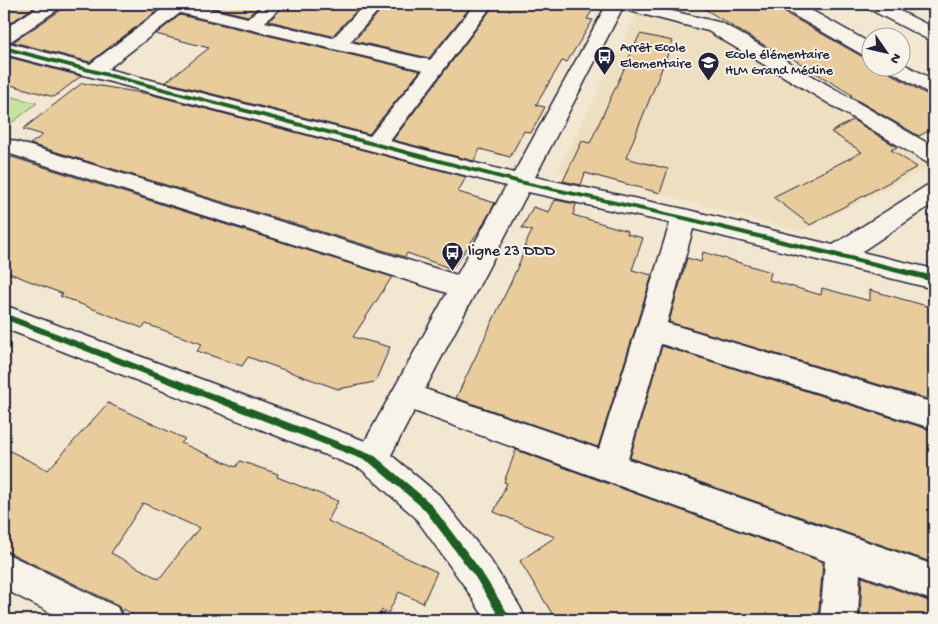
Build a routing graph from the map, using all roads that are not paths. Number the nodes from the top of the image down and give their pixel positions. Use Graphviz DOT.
graph roads {
  1 [pos="54,4"];
  2 [pos="275,4"];
  3 [pos="376,4"];
  4 [pos="484,4"];
  5 [pos="616,4"];
  6 [pos="622,4"];
  7 [pos="787,4"];
  8 [pos="873,4"];
  9 [pos="905,4"];
  10 [pos="178,5"];
  11 [pos="4,14"];
  12 [pos="934,18"];
  13 [pos="29,20"];
  14 [pos="252,24"];
  15 [pos="934,36"];
  16 [pos="4,37"];
  17 [pos="337,44"];
  18 [pos="860,46"];
  19 [pos="4,48"];
  20 [pos="435,67"];
  21 [pos="93,71"];
  22 [pos="910,74"];
  23 [pos="934,88"];
  24 [pos="4,145"];
  25 [pos="375,145"];
  26 [pos="934,157"];
  27 [pos="520,182"];
  28 [pos="934,192"];
  29 [pos="684,218"];
  30 [pos="835,256"];
  31 [pos="934,279"];
  32 [pos="464,288"];
  33 [pos="4,316"];
  34 [pos="651,330"];
  35 [pos="406,395"];
  36 [pos="934,416"];
  37 [pos="372,459"];
  38 [pos="610,467"];
  39 [pos="843,550"];
  40 [pos="4,570"];
  41 [pos="934,583"];
  42 [pos="104,620"];
  43 [pos="507,620"];
  44 [pos="839,620"];
  1 -- 13 [label="main road"];
  2 -- 14 [label="main road"];
  3 -- 17 [label="main road"];
  4 -- 20 [label="main road"];
  5 -- 27 [label="main road"];
  6 -- 26 [label="main road"];
  7 -- 18 [label="main road"];
  8 -- 15 [label="main road"];
  9 -- 12 [label="main road"];
  10 -- 14 [label="main road"];
  10 -- 21 [label="main road"];
  11 -- 13 [label="main road"];
  13 -- 16 [label="main road"];
  14 -- 17 [label="main road"];
  17 -- 20 [label="main road"];
  19 -- 21 [label="main road"];
  20 -- 25 [label="main road"];
  21 -- 25 [label="main road"];
  22 -- 23 [label="main road"];
  24 -- 32 [label="main road"];
  25 -- 27 [label="main road"];
  27 -- 29 [label="main road"];
  27 -- 32 [label="main road"];
  28 -- 30 [label="main road"];
  29 -- 30 [label="main road"];
  29 -- 34 [label="main road"];
  30 -- 31 [label="main road"];
  32 -- 35 [label="main road"];
  33 -- 37 [label="main road"];
  34 -- 36 [label="main road"];
  34 -- 38 [label="main road"];
  35 -- 37 [label="main road"];
  35 -- 38 [label="main road"];
  37 -- 43 [label="main road"];
  38 -- 39 [label="main road"];
  39 -- 41 [label="main road"];
  39 -- 44 [label="main road"];
  40 -- 42 [label="main road"];
}
